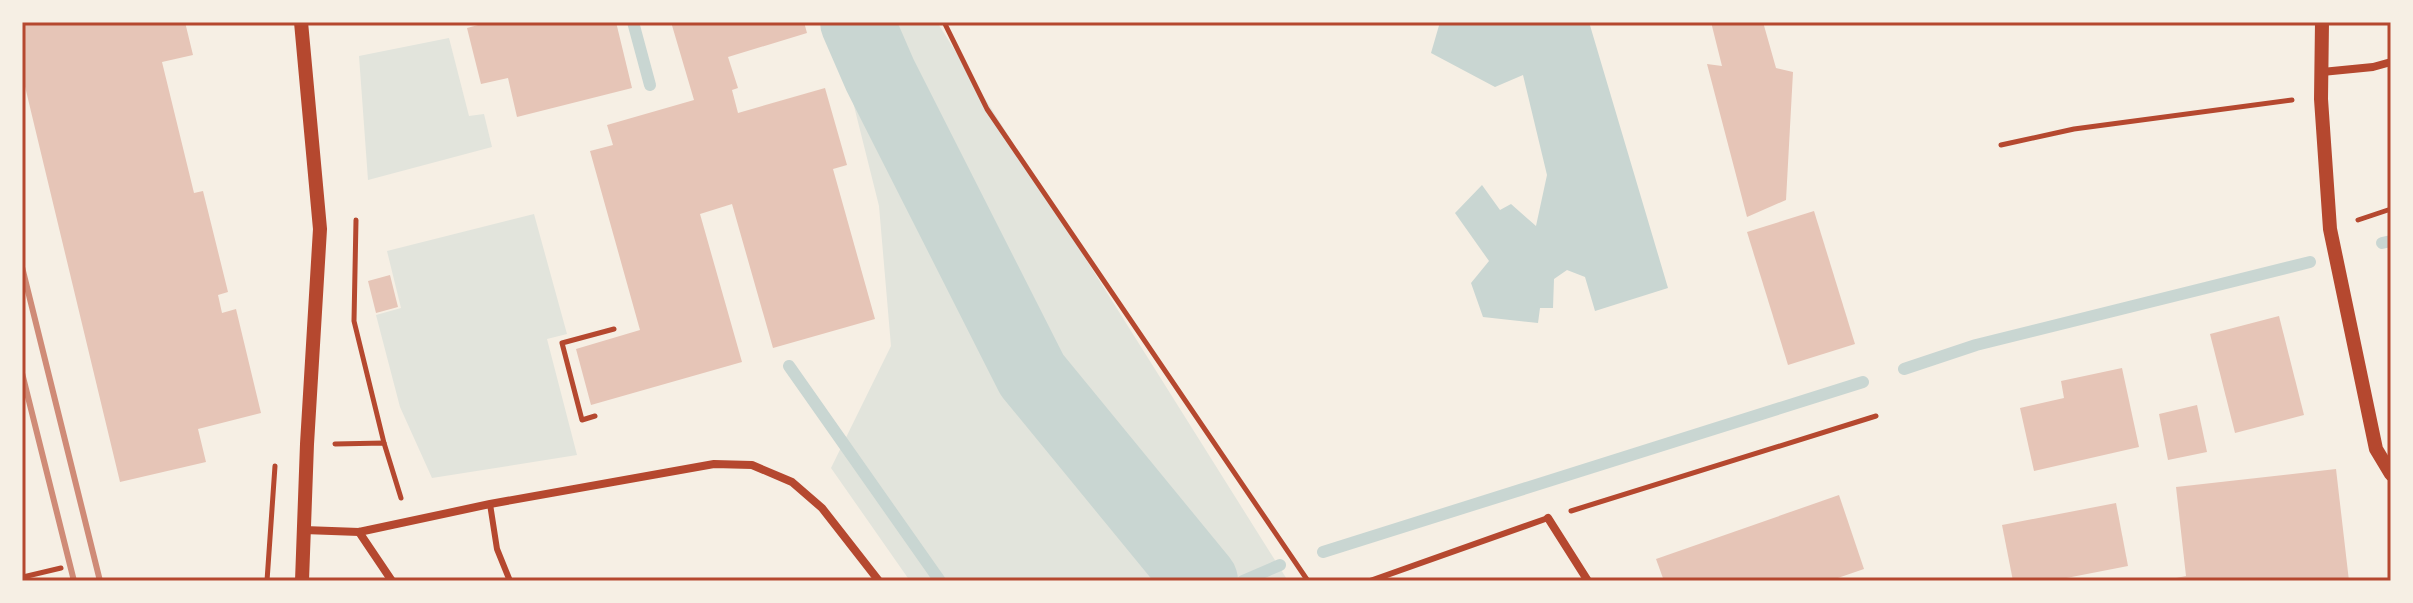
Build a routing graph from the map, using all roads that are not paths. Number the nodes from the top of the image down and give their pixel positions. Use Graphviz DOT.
graph roads {
  1 [pos="301,22"];
  2 [pos="2322,22"];
  3 [pos="2391,62"];
  4 [pos="2322,72"];
  5 [pos="2391,474"];
  6 [pos="490,504"];
  7 [pos="1548,518"];
  8 [pos="304,530"];
  9 [pos="359,532"];
  10 [pos="302,581"];
  11 [pos="392,581"];
  12 [pos="510,581"];
  13 [pos="879,581"];
  14 [pos="1370,581"];
  15 [pos="1588,581"];
  1 -- 8 [label="street"];
  2 -- 4 [label="street"];
  3 -- 4 [label="street"];
  4 -- 5 [label="street"];
  6 -- 9 [label="street"];
  6 -- 12 [label="lane"];
  6 -- 13 [label="street"];
  7 -- 14 [label="lane"];
  7 -- 15 [label="street"];
  8 -- 9 [label="street"];
  8 -- 10 [label="street"];
  9 -- 11 [label="street"];
}
